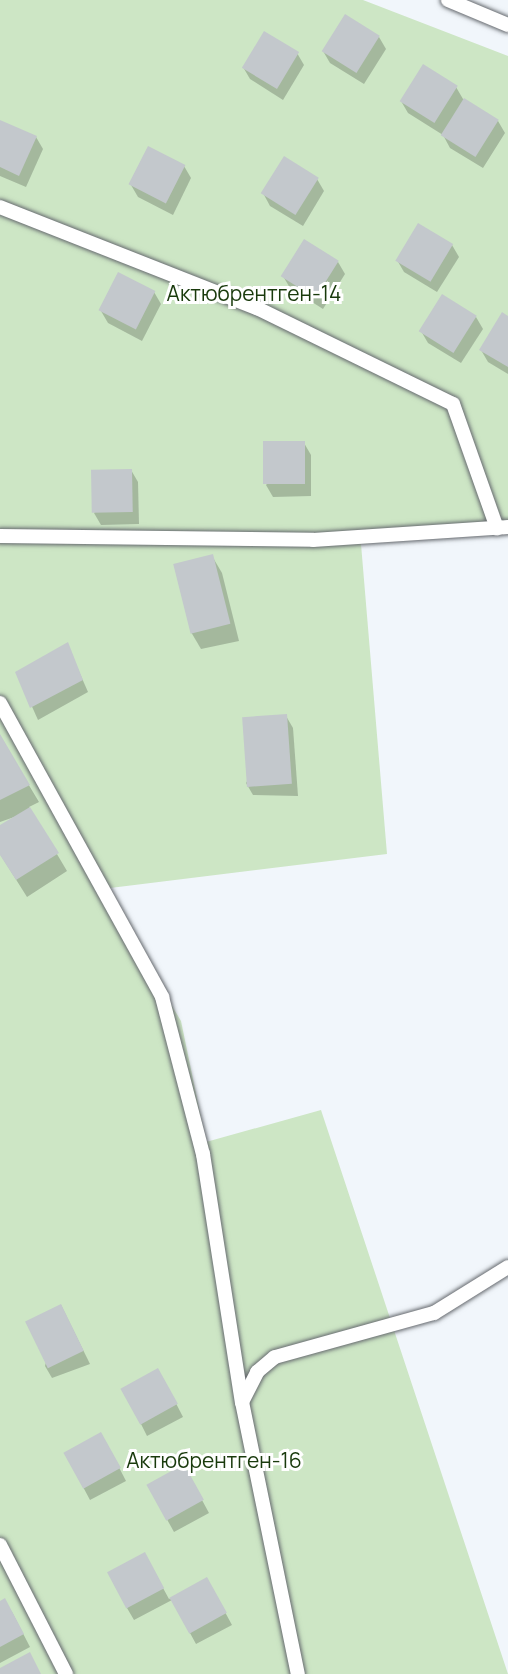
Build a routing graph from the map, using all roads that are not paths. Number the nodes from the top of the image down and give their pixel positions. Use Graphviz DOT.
graph roads {
  1 [pos="448,0"];
  2 [pos="508,25"];
  3 [pos="0,207"];
  4 [pos="502,528"];
  5 [pos="0,536"];
  6 [pos="0,703"];
  7 [pos="508,1267"];
  8 [pos="242,1402"];
  9 [pos="0,1545"];
  10 [pos="66,1674"];
  11 [pos="298,1674"];
  1 -- 2 [label="lane"];
  3 -- 4 [label="lane"];
  4 -- 5 [label="lane"];
  6 -- 8 [label="lane"];
  7 -- 8 [label="lane"];
  8 -- 11 [label="lane"];
  9 -- 10 [label="lane"];
}
